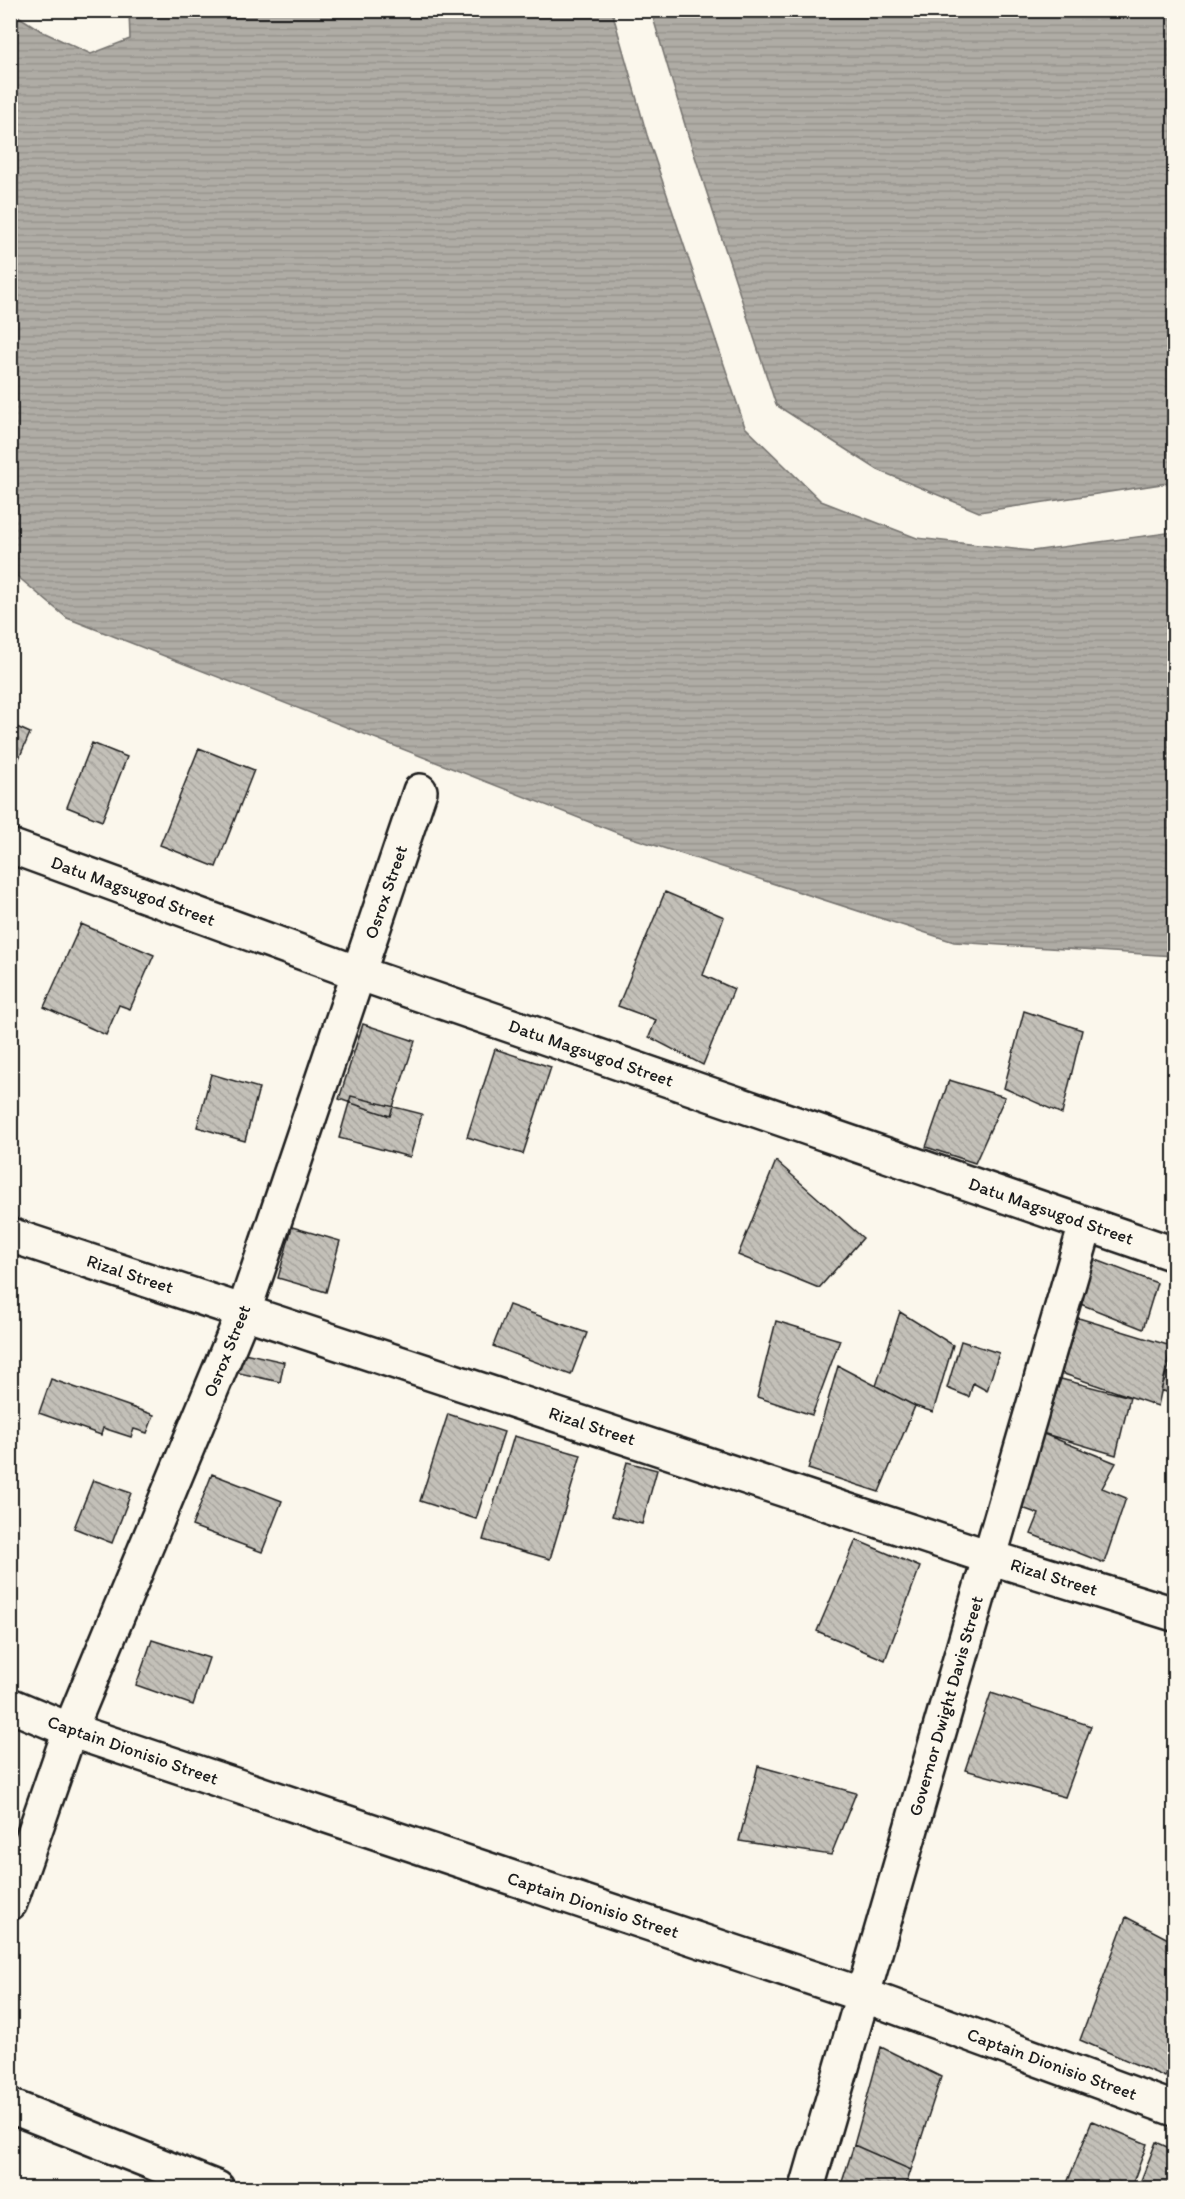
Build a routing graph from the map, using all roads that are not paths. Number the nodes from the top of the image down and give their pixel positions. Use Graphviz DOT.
graph roads {
  1 [pos="420,791"];
  2 [pos="10,846"];
  3 [pos="358,973"];
  4 [pos="1086,1224"];
  5 [pos="10,1235"];
  6 [pos="1174,1254"];
  7 [pos="244,1311"];
  8 [pos="989,1557"];
  9 [pos="1174,1614"];
  10 [pos="10,1705"];
  11 [pos="70,1730"];
  12 [pos="10,1903"];
  13 [pos="863,1995"];
  14 [pos="10,2106"];
  15 [pos="1174,2109"];
  16 [pos="217,2188"];
  17 [pos="807,2188"];
  1 -- 3 [label="street, Osrox Street"];
  2 -- 3 [label="street, Datu Magsugod Street"];
  3 -- 4 [label="street, Datu Magsugod Street"];
  3 -- 7 [label="street, Osrox Street"];
  4 -- 6 [label="street, Datu Magsugod Street"];
  4 -- 8 [label="street, Governor Dwight Davis Street"];
  5 -- 7 [label="street, Rizal Street"];
  7 -- 8 [label="street, Rizal Street"];
  7 -- 11 [label="street, Osrox Street"];
  8 -- 9 [label="street, Rizal Street"];
  8 -- 13 [label="street, Governor Dwight Davis Street"];
  10 -- 11 [label="street, Captain Dionisio Street"];
  11 -- 12 [label="street, Osrox Street"];
  11 -- 13 [label="street, Captain Dionisio Street"];
  13 -- 15 [label="street, Captain Dionisio Street"];
  13 -- 17 [label="street, Governor Dwight Davis Street"];
  14 -- 16 [label="street"];
}
